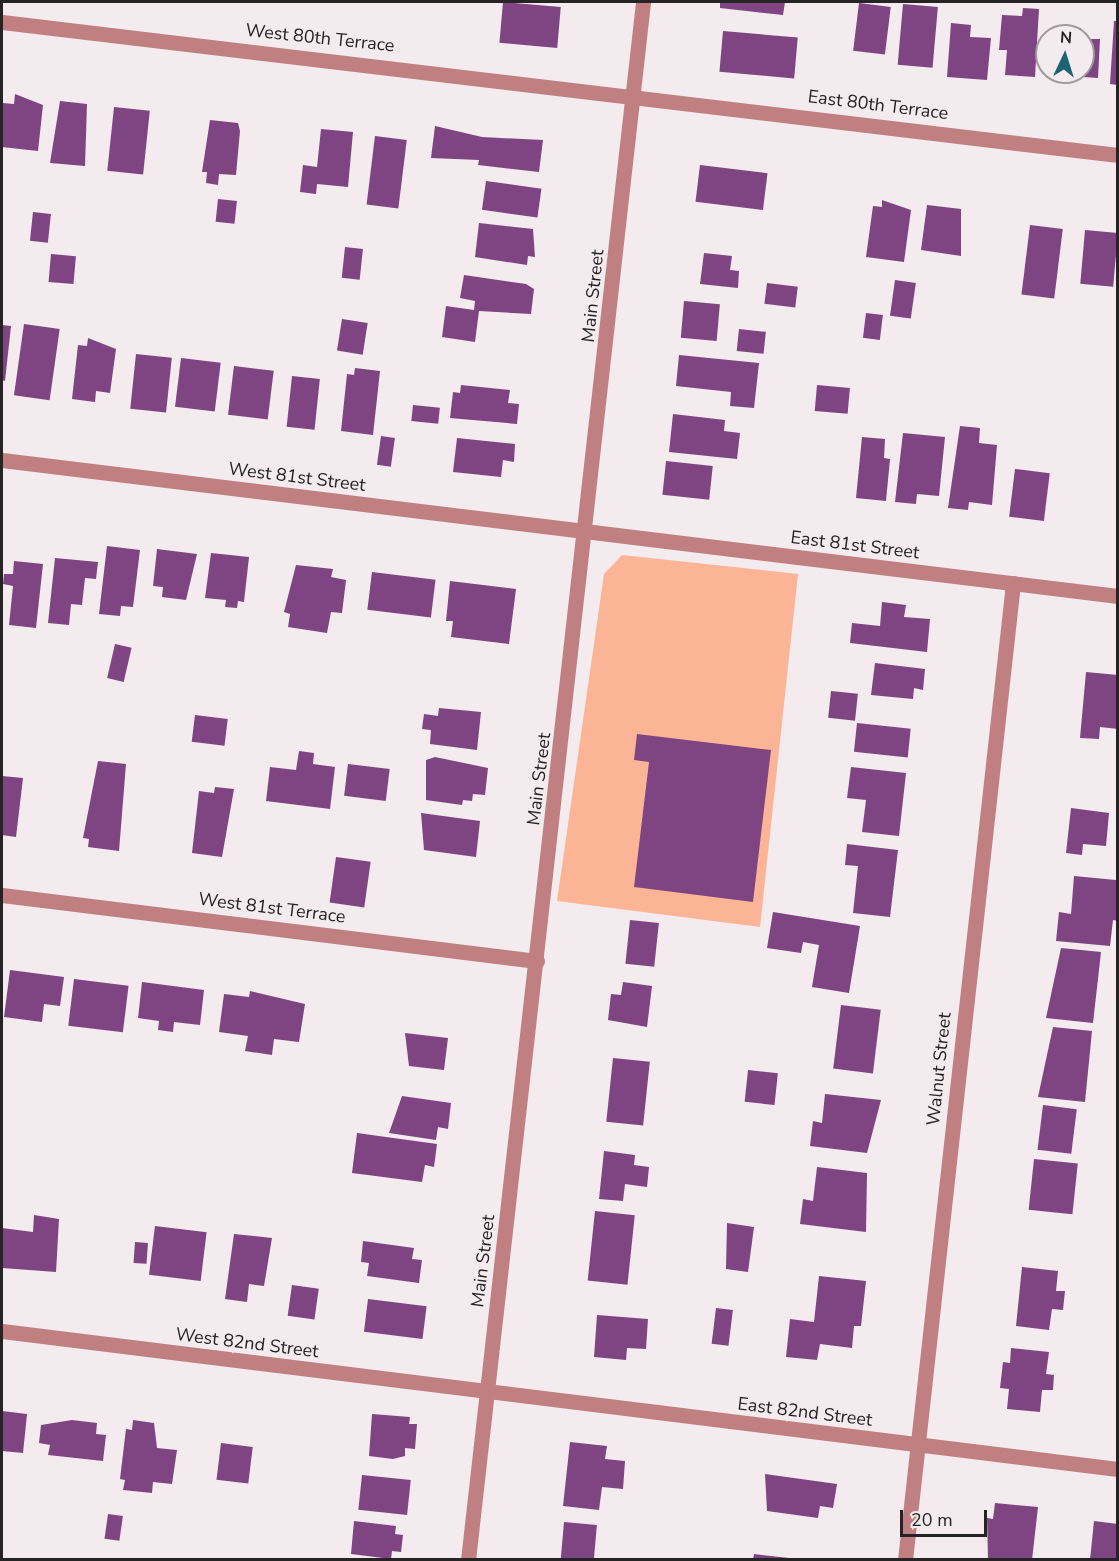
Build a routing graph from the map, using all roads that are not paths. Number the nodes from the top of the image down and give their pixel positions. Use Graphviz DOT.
graph roads {
  1 [pos="643,2"];
  2 [pos="2,22"];
  3 [pos="633,93"];
  4 [pos="1118,155"];
  5 [pos="2,460"];
  6 [pos="587,532"];
  7 [pos="1013,583"];
  8 [pos="1118,596"];
  9 [pos="2,895"];
  10 [pos="537,961"];
  11 [pos="2,1331"];
  12 [pos="487,1393"];
  13 [pos="917,1445"];
  14 [pos="1118,1469"];
  15 [pos="468,1560"];
  16 [pos="905,1560"];
  1 -- 3 [label="street, Main Street"];
  2 -- 3 [label="street, West 80th Terrace"];
  3 -- 4 [label="street, East 80th Terrace"];
  3 -- 6 [label="street, Main Street"];
  5 -- 6 [label="street, West 81st Street"];
  6 -- 7 [label="street, East 81st Street"];
  6 -- 10 [label="street, Main Street"];
  7 -- 8 [label="street, East 81st Street"];
  7 -- 13 [label="street, Walnut Street"];
  9 -- 10 [label="street, West 81st Terrace"];
  10 -- 12 [label="street, Main Street"];
  11 -- 12 [label="street, West 82nd Street"];
  12 -- 13 [label="street, East 82nd Street"];
  12 -- 15 [label="street, Main Street"];
  13 -- 14 [label="street, East 82nd Street"];
  13 -- 16 [label="street, Walnut Street"];
}
